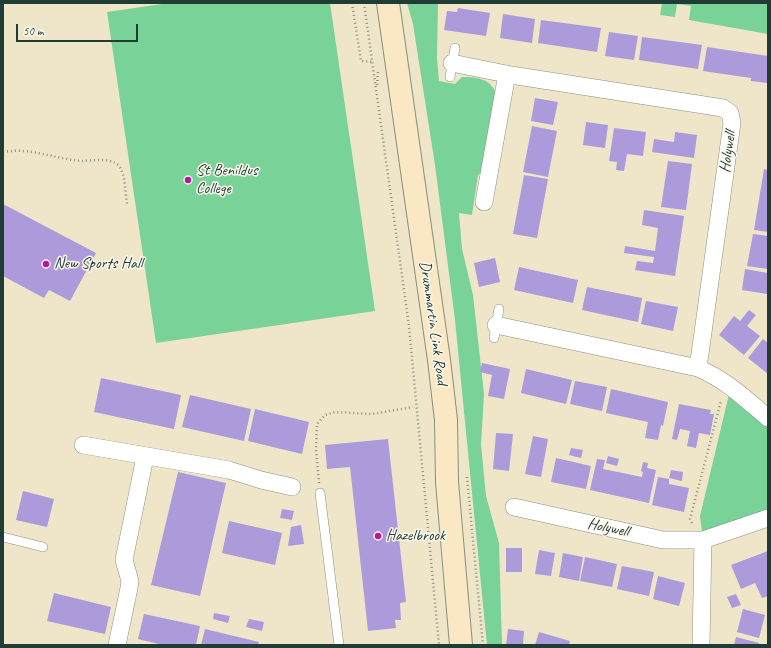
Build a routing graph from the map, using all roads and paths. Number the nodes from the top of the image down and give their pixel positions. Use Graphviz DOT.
graph roads {
  1 [pos="352,3"];
  2 [pos="364,3"];
  3 [pos="388,3"];
  4 [pos="372,62"];
  5 [pos="453,62"];
  6 [pos="507,74"];
  7 [pos="3,152"];
  8 [pos="484,202"];
  9 [pos="127,204"];
  10 [pos="499,309"];
  11 [pos="495,332"];
  12 [pos="698,368"];
  13 [pos="722,396"];
  14 [pos="413,407"];
  15 [pos="768,418"];
  16 [pos="84,445"];
  17 [pos="145,457"];
  18 [pos="292,486"];
  19 [pos="320,493"];
  20 [pos="514,507"];
  21 [pos="768,518"];
  22 [pos="3,537"];
  23 [pos="703,540"];
  24 [pos="43,547"];
  25 [pos="117,645"];
  26 [pos="339,645"];
  27 [pos="439,645"];
  28 [pos="462,645"];
  29 [pos="701,645"];
  1 -- 4 [label="path"];
  2 -- 4 [label="path"];
  3 -- 28 [label="main road, Drummartin Link Road"];
  4 -- 27 [label="path"];
  5 -- 6 [label="street, Holywell"];
  6 -- 8 [label="street"];
  6 -- 12 [label="street, Holywell"];
  7 -- 9 [label="path"];
  10 -- 11 [label="lane"];
  11 -- 12 [label="street"];
  12 -- 15 [label="street"];
  13 -- 23 [label="path"];
  14 -- 19 [label="path"];
  16 -- 17 [label="street"];
  17 -- 18 [label="street"];
  17 -- 25 [label="street"];
  19 -- 26 [label="lane"];
  20 -- 23 [label="street, Holywell"];
  21 -- 23 [label="street, Holywell"];
  22 -- 24 [label="lane"];
  23 -- 29 [label="street"];
}
